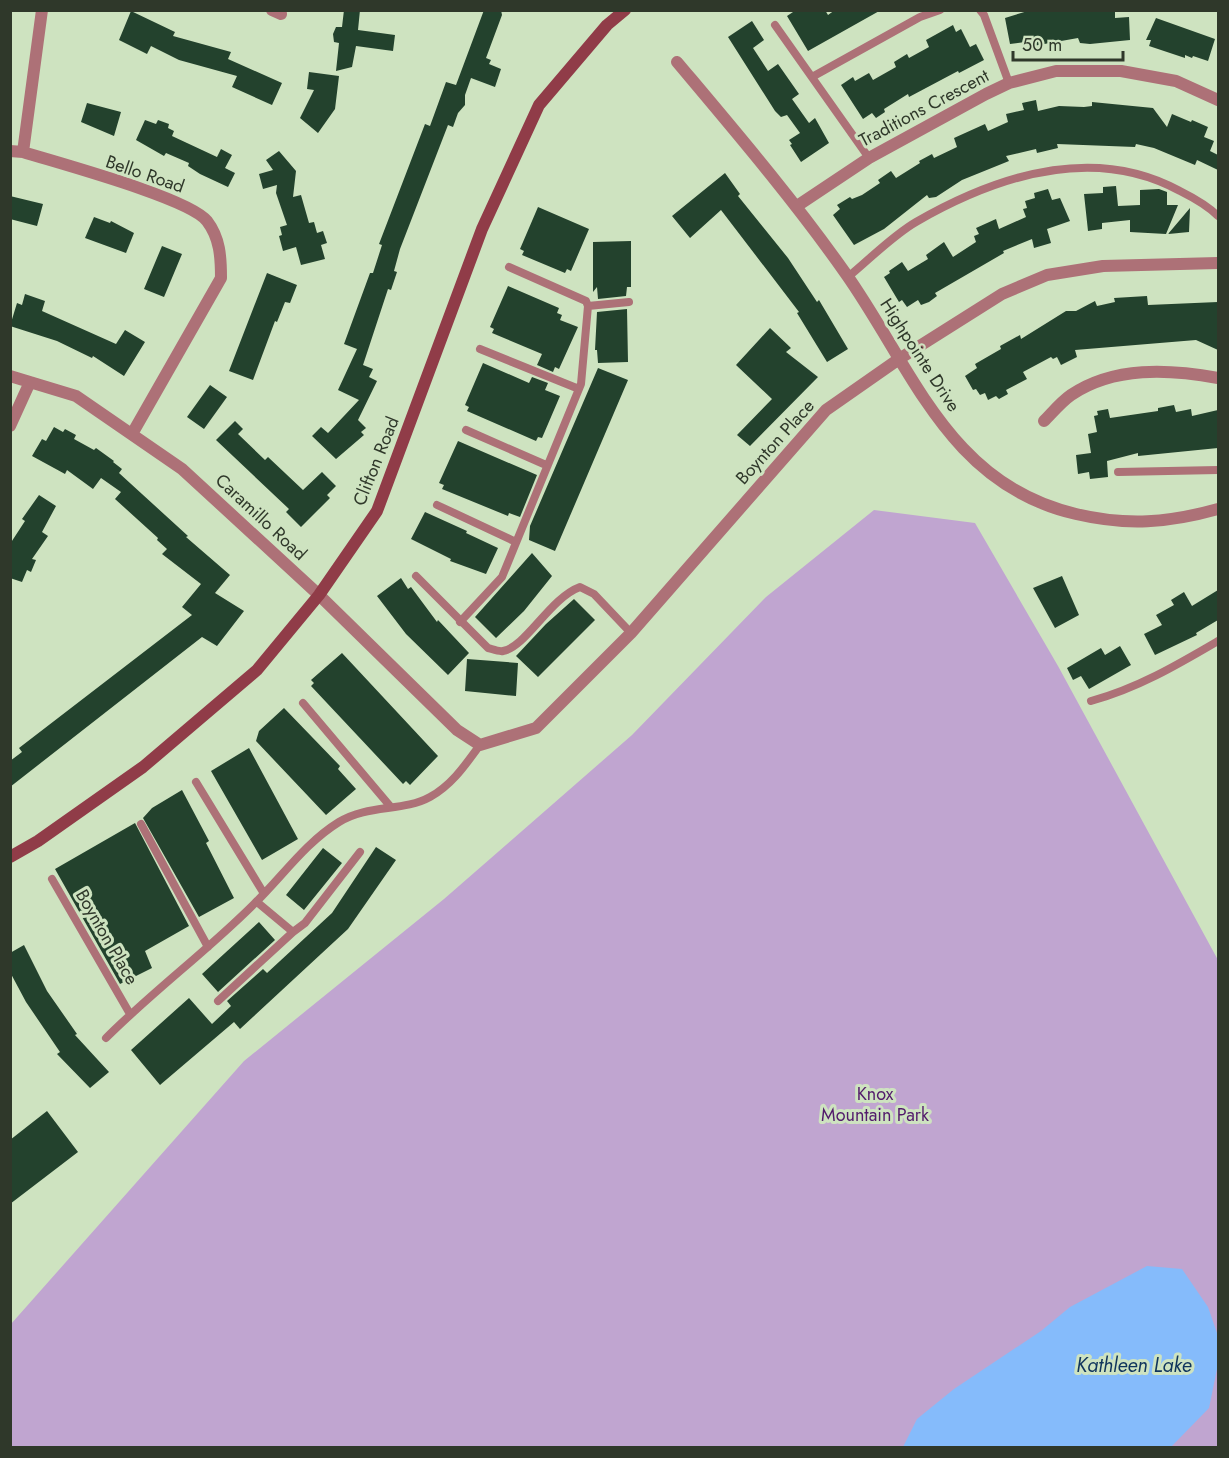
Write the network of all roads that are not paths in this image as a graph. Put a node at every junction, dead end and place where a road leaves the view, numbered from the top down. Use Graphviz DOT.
graph roads {
  1 [pos="42,10"];
  2 [pos="625,10"];
  3 [pos="940,10"];
  4 [pos="980,10"];
  5 [pos="776,25"];
  6 [pos="676,62"];
  7 [pos="812,77"];
  8 [pos="1009,83"];
  9 [pos="1218,100"];
  10 [pos="17,152"];
  11 [pos="869,158"];
  12 [pos="797,206"];
  13 [pos="1218,216"];
  14 [pos="1218,263"];
  15 [pos="509,267"];
  16 [pos="848,277"];
  17 [pos="629,302"];
  18 [pos="588,306"];
  19 [pos="480,349"];
  20 [pos="899,359"];
  21 [pos="10,376"];
  22 [pos="1218,378"];
  23 [pos="30,382"];
  24 [pos="579,389"];
  25 [pos="1044,421"];
  26 [pos="10,426"];
  27 [pos="466,430"];
  28 [pos="132,434"];
  29 [pos="546,465"];
  30 [pos="1218,470"];
  31 [pos="1118,472"];
  32 [pos="437,505"];
  33 [pos="1218,509"];
  34 [pos="516,542"];
  35 [pos="416,576"];
  36 [pos="319,595"];
  37 [pos="460,622"];
  38 [pos="631,633"];
  39 [pos="1218,641"];
  40 [pos="1091,701"];
  41 [pos="303,703"];
  42 [pos="480,745"];
  43 [pos="196,782"];
  44 [pos="390,806"];
  45 [pos="141,824"];
  46 [pos="360,852"];
  47 [pos="10,857"];
  48 [pos="52,879"];
  49 [pos="263,892"];
  50 [pos="257,902"];
  51 [pos="293,932"];
  52 [pos="208,947"];
  53 [pos="218,1001"];
  54 [pos="130,1014"];
  55 [pos="106,1038"];
  1 -- 10 [label="street"];
  2 -- 36 [label="main road, Clifton Road"];
  3 -- 7 [label="lane"];
  4 -- 8 [label="lane"];
  5 -- 7 [label="lane"];
  6 -- 12 [label="street, Highpointe Drive"];
  7 -- 11 [label="lane"];
  8 -- 9 [label="street, Traditions Crescent"];
  8 -- 11 [label="street, Traditions Crescent"];
  10 -- 28 [label="street, Bello Road"];
  11 -- 12 [label="street, Traditions Crescent"];
  12 -- 16 [label="street, Highpointe Drive"];
  13 -- 16 [label="lane"];
  14 -- 20 [label="street, Boynton Place"];
  15 -- 18 [label="lane"];
  16 -- 20 [label="street, Highpointe Drive"];
  17 -- 18 [label="lane"];
  18 -- 24 [label="lane"];
  19 -- 24 [label="lane"];
  20 -- 33 [label="street, Highpointe Drive"];
  20 -- 38 [label="street, Boynton Place"];
  21 -- 23 [label="street, Caramillo Road"];
  22 -- 25 [label="street"];
  23 -- 26 [label="street"];
  23 -- 28 [label="street, Caramillo Road"];
  24 -- 29 [label="lane"];
  27 -- 29 [label="lane"];
  28 -- 36 [label="street, Caramillo Road"];
  29 -- 34 [label="lane"];
  30 -- 31 [label="lane"];
  32 -- 34 [label="lane"];
  34 -- 37 [label="lane"];
  35 -- 37 [label="lane"];
  36 -- 42 [label="street, Caramillo Road"];
  36 -- 47 [label="main road, Clifton Road"];
  37 -- 38 [label="lane"];
  38 -- 42 [label="street, Boynton Place"];
  39 -- 40 [label="lane"];
  41 -- 44 [label="lane"];
  42 -- 44 [label="lane, Boynton Place"];
  43 -- 49 [label="lane"];
  44 -- 49 [label="lane, Boynton Place"];
  45 -- 52 [label="lane"];
  46 -- 51 [label="lane"];
  48 -- 54 [label="lane, Boynton Place"];
  49 -- 50 [label="lane, Boynton Place"];
  50 -- 51 [label="lane"];
  50 -- 52 [label="lane, Boynton Place"];
  51 -- 53 [label="lane"];
  52 -- 54 [label="lane, Boynton Place"];
  54 -- 55 [label="lane, Boynton Place"];
}
